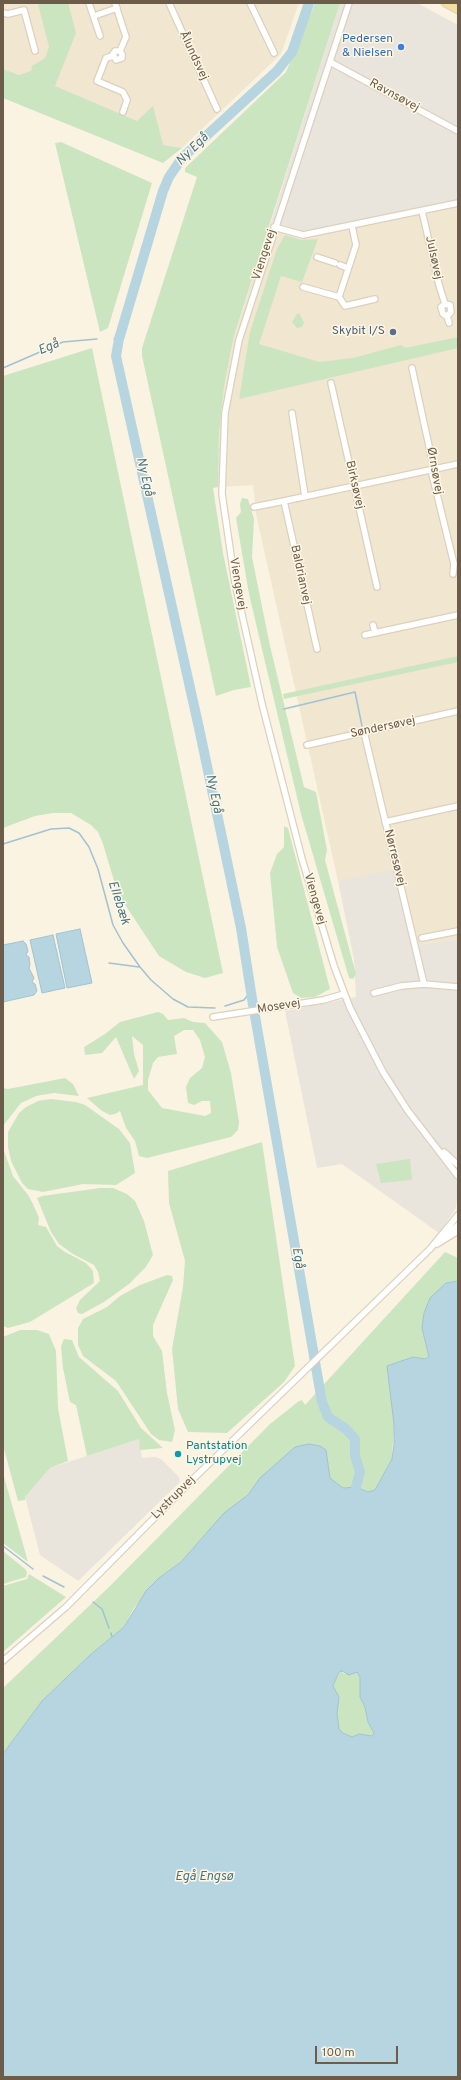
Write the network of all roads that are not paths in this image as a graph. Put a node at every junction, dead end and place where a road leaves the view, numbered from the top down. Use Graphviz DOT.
graph roads {
  1 [pos="89,3"];
  2 [pos="169,3"];
  3 [pos="250,3"];
  4 [pos="349,3"];
  5 [pos="445,3"];
  6 [pos="116,6"];
  7 [pos="458,10"];
  8 [pos="3,13"];
  9 [pos="94,16"];
  10 [pos="100,36"];
  11 [pos="36,51"];
  12 [pos="274,53"];
  13 [pos="330,62"];
  14 [pos="217,109"];
  15 [pos="122,112"];
  16 [pos="458,131"];
  17 [pos="458,203"];
  18 [pos="422,211"];
  19 [pos="274,226"];
  20 [pos="352,226"];
  21 [pos="317,258"];
  22 [pos="348,268"];
  23 [pos="303,287"];
  24 [pos="339,297"];
  25 [pos="375,299"];
  26 [pos="449,323"];
  27 [pos="412,368"];
  28 [pos="331,383"];
  29 [pos="292,413"];
  30 [pos="458,464"];
  31 [pos="434,469"];
  32 [pos="354,486"];
  33 [pos="305,496"];
  34 [pos="284,500"];
  35 [pos="254,507"];
  36 [pos="453,574"];
  37 [pos="376,588"];
  38 [pos="458,615"];
  39 [pos="373,625"];
  40 [pos="375,633"];
  41 [pos="365,635"];
  42 [pos="317,649"];
  43 [pos="458,711"];
  44 [pos="364,732"];
  45 [pos="307,745"];
  46 [pos="458,806"];
  47 [pos="385,822"];
  48 [pos="458,931"];
  49 [pos="422,938"];
  50 [pos="424,984"];
  51 [pos="458,987"];
  52 [pos="374,993"];
  53 [pos="344,994"];
  54 [pos="213,1017"];
  55 [pos="436,1146"];
  56 [pos="458,1165"];
  57 [pos="458,1176"];
  58 [pos="458,1215"];
  59 [pos="458,1225"];
  60 [pos="458,1231"];
  61 [pos="437,1244"];
  62 [pos="430,1249"];
  63 [pos="3,1661"];
  1 -- 9 [label="street"];
  2 -- 14 [label="street, Ålundsvej"];
  3 -- 12 [label="street"];
  4 -- 13 [label="street, Viengevej"];
  5 -- 7 [label="main road"];
  6 -- 9 [label="street"];
  6 -- 15 [label="street"];
  8 -- 11 [label="street"];
  9 -- 10 [label="street"];
  13 -- 16 [label="street, Ravnsøvej"];
  13 -- 19 [label="street, Viengevej"];
  17 -- 18 [label="street"];
  18 -- 20 [label="street"];
  18 -- 26 [label="street, Julsøvej"];
  19 -- 20 [label="street"];
  19 -- 53 [label="street, Viengevej"];
  20 -- 22 [label="street"];
  21 -- 22 [label="street"];
  22 -- 24 [label="street"];
  23 -- 24 [label="street"];
  24 -- 25 [label="street"];
  27 -- 31 [label="street, Ørnsøvej"];
  28 -- 32 [label="street, Birksøvej"];
  29 -- 33 [label="street"];
  30 -- 31 [label="street"];
  31 -- 32 [label="street"];
  31 -- 36 [label="street, Ørnsøvej"];
  32 -- 33 [label="street"];
  32 -- 37 [label="street, Birksøvej"];
  33 -- 34 [label="street"];
  34 -- 35 [label="street"];
  34 -- 42 [label="street, Baldrianvej"];
  38 -- 40 [label="street"];
  39 -- 40 [label="street"];
  40 -- 41 [label="street"];
  43 -- 44 [label="street, Søndersøvej"];
  44 -- 45 [label="street, Søndersøvej"];
  44 -- 47 [label="street, Nørresøvej"];
  46 -- 47 [label="street"];
  47 -- 50 [label="street, Nørresøvej"];
  48 -- 49 [label="street"];
  50 -- 51 [label="street"];
  50 -- 52 [label="street"];
  53 -- 54 [label="street, Mosevej"];
  53 -- 55 [label="street, Viengevej"];
  55 -- 56 [label="street, Viengevej"];
  55 -- 57 [label="street, Viengevej"];
  58 -- 62 [label="street, Lystrupvej"];
  59 -- 61 [label="street, Lystrupvej"];
  60 -- 61 [label="street"];
  61 -- 62 [label="street, Lystrupvej"];
  62 -- 63 [label="street, Lystrupvej"];
}
